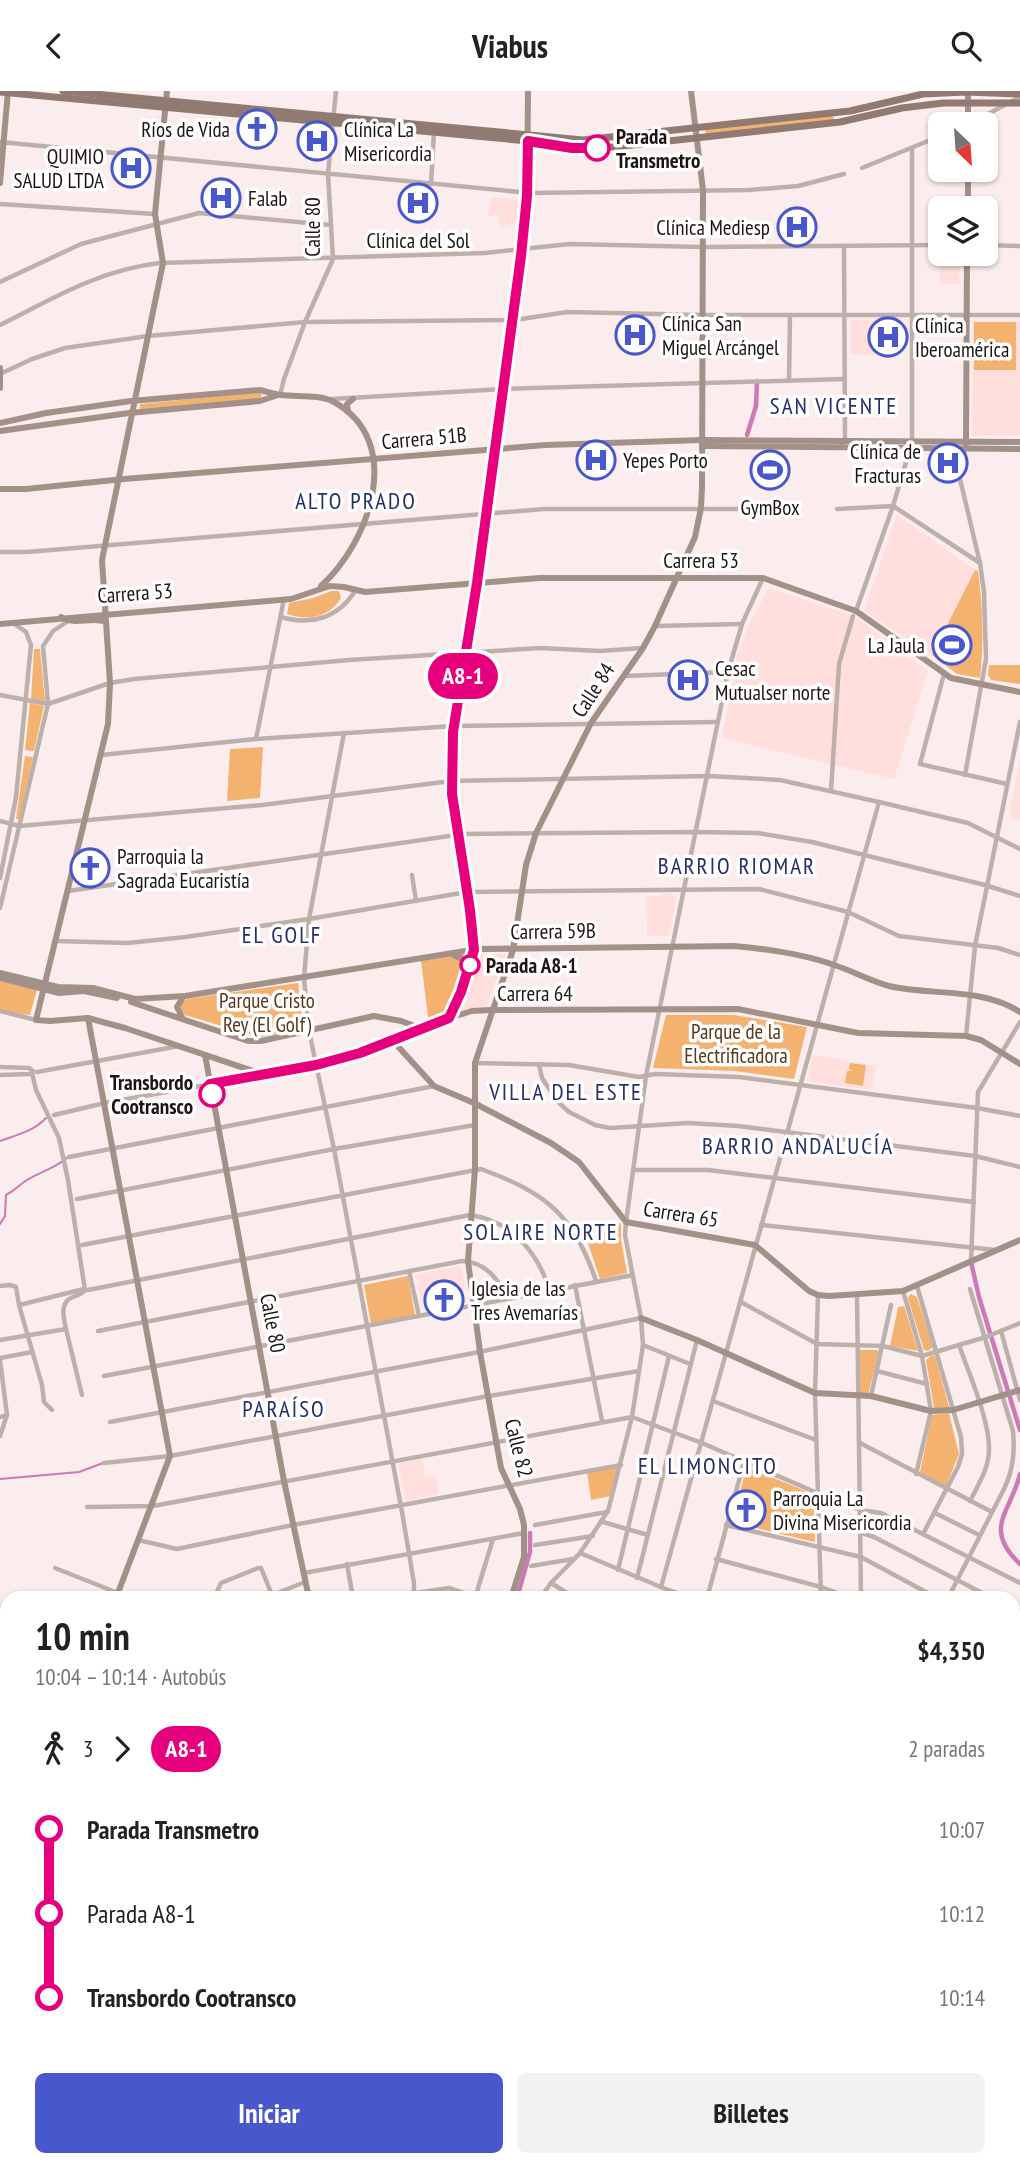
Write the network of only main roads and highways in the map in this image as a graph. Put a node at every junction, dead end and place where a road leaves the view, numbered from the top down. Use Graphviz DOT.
graph roads {
  1 [pos="63,91"];
  2 [pos="5,92"];
  3 [pos="968,92"];
  4 [pos="47,94"];
  5 [pos="1020,95"];
  6 [pos="87,97"];
  7 [pos="1020,103"];
  8 [pos="528,137"];
  9 [pos="613,137"];
  10 [pos="614,147"];
  1 -- 6 [label="main road"];
  2 -- 4 [label="main road"];
  3 -- 5 [label="main road"];
  3 -- 9 [label="main road"];
  4 -- 6 [label="main road"];
  6 -- 8 [label="main road"];
  7 -- 10 [label="main road"];
  8 -- 9 [label="main road"];
  8 -- 10 [label="main road"];
  9 -- 10 [label="main road"];
}
